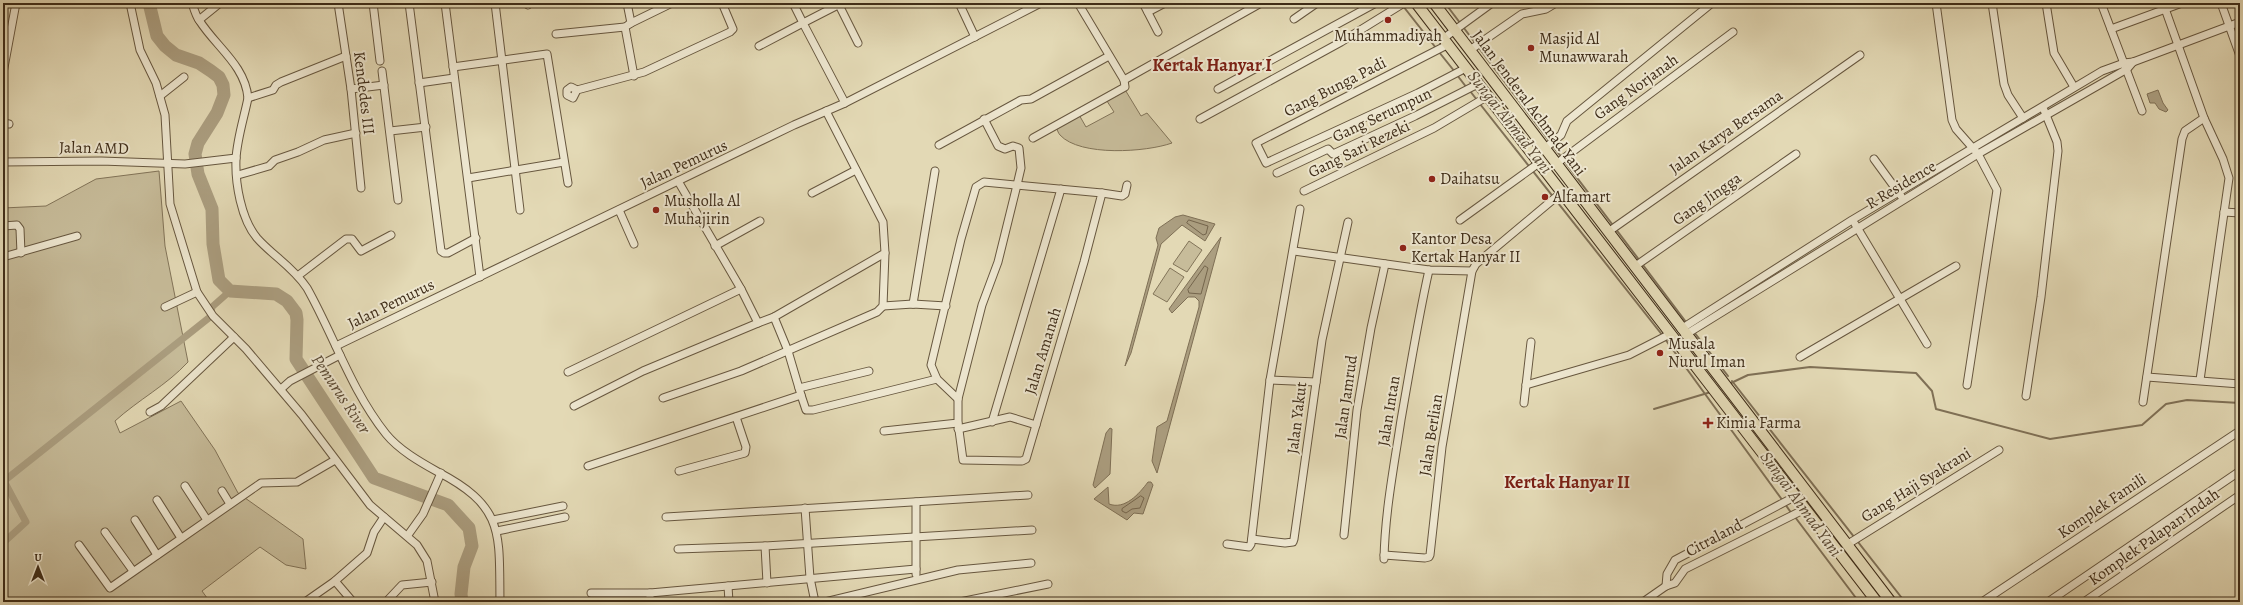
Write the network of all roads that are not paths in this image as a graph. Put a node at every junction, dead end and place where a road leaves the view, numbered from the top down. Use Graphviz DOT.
graph roads {
  1 [pos="16,3"];
  2 [pos="130,3"];
  3 [pos="192,3"];
  4 [pos="220,3"];
  5 [pos="338,3"];
  6 [pos="373,3"];
  7 [pos="409,3"];
  8 [pos="445,3"];
  9 [pos="494,3"];
  10 [pos="627,3"];
  11 [pos="672,3"];
  12 [pos="722,3"];
  13 [pos="793,3"];
  14 [pos="959,3"];
  15 [pos="1041,3"];
  16 [pos="1078,3"];
  17 [pos="1144,3"];
  18 [pos="1165,3"];
  19 [pos="1260,3"];
  20 [pos="1317,3"];
  21 [pos="1376,3"];
  22 [pos="1416,3"];
  23 [pos="1434,3"];
  24 [pos="1492,3"];
  25 [pos="1556,3"];
  26 [pos="1712,3"];
  27 [pos="1936,3"];
  28 [pos="1992,3"];
  29 [pos="2046,3"];
  30 [pos="2101,3"];
  31 [pos="2158,3"];
  32 [pos="2182,3"];
  33 [pos="2221,3"];
  34 [pos="840,4"];
  35 [pos="1402,4"];
  36 [pos="2164,9"];
  37 [pos="1148,12"];
  38 [pos="1294,19"];
  39 [pos="198,20"];
  40 [pos="2240,22"];
  41 [pos="803,23"];
  42 [pos="628,25"];
  43 [pos="2229,26"];
  44 [pos="1461,27"];
  45 [pos="2112,29"];
  46 [pos="1158,32"];
  47 [pos="1733,32"];
  48 [pos="556,34"];
  49 [pos="975,37"];
  50 [pos="858,43"];
  51 [pos="1442,45"];
  52 [pos="759,46"];
  53 [pos="2177,46"];
  54 [pos="1476,47"];
  55 [pos="1860,55"];
  56 [pos="346,56"];
  57 [pos="1109,56"];
  58 [pos="2240,56"];
  59 [pos="501,59"];
  60 [pos="380,61"];
  61 [pos="453,66"];
  62 [pos="2126,66"];
  63 [pos="382,71"];
  64 [pos="1460,72"];
  65 [pos="3,73"];
  66 [pos="634,76"];
  67 [pos="184,77"];
  68 [pos="454,78"];
  69 [pos="1124,80"];
  70 [pos="419,83"];
  71 [pos="384,85"];
  72 [pos="2074,87"];
  73 [pos="1472,88"];
  74 [pos="351,89"];
  75 [pos="1218,89"];
  76 [pos="577,90"];
  77 [pos="160,96"];
  78 [pos="248,98"];
  79 [pos="1482,100"];
  80 [pos="846,103"];
  81 [pos="2042,106"];
  82 [pos="826,111"];
  83 [pos="2142,111"];
  84 [pos="2046,114"];
  85 [pos="2023,118"];
  86 [pos="2204,118"];
  87 [pos="984,119"];
  88 [pos="1200,119"];
  89 [pos="426,128"];
  90 [pos="390,131"];
  91 [pos="356,133"];
  92 [pos="1033,138"];
  93 [pos="939,145"];
  94 [pos="1548,145"];
  95 [pos="1972,148"];
  96 [pos="1796,154"];
  97 [pos="1978,154"];
  98 [pos="236,158"];
  99 [pos="1874,160"];
  100 [pos="1561,161"];
  101 [pos="3,162"];
  102 [pos="564,162"];
  103 [pos="168,164"];
  104 [pos="1533,167"];
  105 [pos="515,170"];
  106 [pos="856,170"];
  107 [pos="935,172"];
  108 [pos="1278,173"];
  109 [pos="238,175"];
  110 [pos="468,178"];
  111 [pos="678,181"];
  112 [pos="568,183"];
  113 [pos="1018,185"];
  114 [pos="1127,185"];
  115 [pos="360,188"];
  116 [pos="1060,189"];
  117 [pos="1304,191"];
  118 [pos="1562,192"];
  119 [pos="812,193"];
  120 [pos="1102,193"];
  121 [pos="1898,193"];
  122 [pos="398,200"];
  123 [pos="1903,200"];
  124 [pos="1300,209"];
  125 [pos="520,210"];
  126 [pos="620,210"];
  127 [pos="2224,212"];
  128 [pos="2240,213"];
  129 [pos="1460,220"];
  130 [pos="1852,220"];
  131 [pos="760,221"];
  132 [pos="1348,222"];
  133 [pos="3,226"];
  134 [pos="1857,228"];
  135 [pos="1606,230"];
  136 [pos="391,234"];
  137 [pos="1594,234"];
  138 [pos="77,236"];
  139 [pos="476,238"];
  140 [pos="634,244"];
  141 [pos="716,246"];
  142 [pos="1294,250"];
  143 [pos="21,253"];
  144 [pos="885,253"];
  145 [pos="1341,256"];
  146 [pos="1795,256"];
  147 [pos="3,257"];
  148 [pos="1800,262"];
  149 [pos="1385,264"];
  150 [pos="1956,266"];
  151 [pos="1634,267"];
  152 [pos="1429,270"];
  153 [pos="1472,271"];
  154 [pos="299,275"];
  155 [pos="480,277"];
  156 [pos="741,289"];
  157 [pos="197,292"];
  158 [pos="1900,299"];
  159 [pos="913,304"];
  160 [pos="884,306"];
  161 [pos="946,306"];
  162 [pos="165,307"];
  163 [pos="1710,314"];
  164 [pos="774,317"];
  165 [pos="758,323"];
  166 [pos="1683,332"];
  167 [pos="1668,335"];
  168 [pos="234,337"];
  169 [pos="1531,342"];
  170 [pos="1927,344"];
  171 [pos="336,346"];
  172 [pos="788,351"];
  173 [pos="340,355"];
  174 [pos="1800,357"];
  175 [pos="869,371"];
  176 [pos="568,372"];
  177 [pos="2147,377"];
  178 [pos="938,379"];
  179 [pos="1270,380"];
  180 [pos="2200,380"];
  181 [pos="1316,382"];
  182 [pos="2240,384"];
  183 [pos="1526,385"];
  184 [pos="1967,385"];
  185 [pos="281,389"];
  186 [pos="800,392"];
  187 [pos="2026,396"];
  188 [pos="663,398"];
  189 [pos="958,399"];
  190 [pos="2143,402"];
  191 [pos="1524,403"];
  192 [pos="574,406"];
  193 [pos="150,412"];
  194 [pos="736,417"];
  195 [pos="1750,419"];
  196 [pos="992,422"];
  197 [pos="1036,425"];
  198 [pos="958,426"];
  199 [pos="1741,426"];
  200 [pos="884,431"];
  201 [pos="2238,432"];
  202 [pos="1762,434"];
  203 [pos="1753,441"];
  204 [pos="1999,450"];
  205 [pos="334,460"];
  206 [pos="588,466"];
  207 [pos="679,471"];
  208 [pos="2240,471"];
  209 [pos="441,473"];
  210 [pos="185,486"];
  211 [pos="222,491"];
  212 [pos="1028,495"];
  213 [pos="2240,495"];
  214 [pos="1796,496"];
  215 [pos="157,500"];
  216 [pos="916,502"];
  217 [pos="230,504"];
  218 [pos="563,506"];
  219 [pos="805,508"];
  220 [pos="1805,509"];
  221 [pos="384,517"];
  222 [pos="565,517"];
  223 [pos="666,517"];
  224 [pos="135,520"];
  225 [pos="207,520"];
  226 [pos="494,520"];
  227 [pos="1032,530"];
  228 [pos="497,531"];
  229 [pos="105,532"];
  230 [pos="408,535"];
  231 [pos="1344,535"];
  232 [pos="181,538"];
  233 [pos="917,538"];
  234 [pos="1252,539"];
  235 [pos="807,543"];
  236 [pos="1227,544"];
  237 [pos="1848,544"];
  238 [pos="79,545"];
  239 [pos="765,546"];
  240 [pos="678,549"];
  241 [pos="157,555"];
  242 [pos="1384,557"];
  243 [pos="1031,563"];
  244 [pos="916,570"];
  245 [pos="133,572"];
  246 [pos="810,578"];
  247 [pos="335,581"];
  248 [pos="916,581"];
  249 [pos="432,582"];
  250 [pos="767,583"];
  251 [pos="1048,584"];
  252 [pos="728,586"];
  253 [pos="1666,586"];
  254 [pos="591,593"];
  255 [pos="650,593"];
  256 [pos="305,602"];
  257 [pos="353,602"];
  258 [pos="386,602"];
  259 [pos="435,602"];
  260 [pos="500,602"];
  261 [pos="650,602"];
  262 [pos="729,602"];
  263 [pos="815,602"];
  264 [pos="825,602"];
  265 [pos="960,602"];
  266 [pos="1643,602"];
  267 [pos="1877,602"];
  268 [pos="1891,602"];
  269 [pos="1982,602"];
  270 [pos="2048,602"];
  271 [pos="2084,602"];
  1 -- 65 [label="street"];
  2 -- 77 [label="street"];
  3 -- 39 [label="street"];
  4 -- 39 [label="street"];
  5 -- 56 [label="street, Kendedes III"];
  6 -- 60 [label="street"];
  7 -- 70 [label="street"];
  8 -- 61 [label="street"];
  9 -- 59 [label="street"];
  10 -- 42 [label="street"];
  11 -- 42 [label="street"];
  12 -- 66 [label="street"];
  13 -- 41 [label="street"];
  14 -- 49 [label="street"];
  15 -- 49 [label="street, Jalan Pemurus"];
  16 -- 57 [label="street"];
  17 -- 37 [label="street"];
  18 -- 37 [label="street"];
  19 -- 69 [label="street"];
  20 -- 38 [label="street"];
  21 -- 75 [label="street"];
  22 -- 51 [label="highway, Jalan Jenderal Achmad Yani"];
  23 -- 44 [label="highway, Jalan Jenderal Achmad Yani"];
  24 -- 44 [label="street, Gang Bunga Padi"];
  25 -- 54 [label="street"];
  26 -- 94 [label="street"];
  27 -- 95 [label="street"];
  28 -- 85 [label="street"];
  29 -- 72 [label="street"];
  30 -- 45 [label="street"];
  31 -- 36 [label="street"];
  32 -- 36 [label="street"];
  33 -- 43 [label="street"];
  34 -- 41 [label="street"];
  34 -- 50 [label="street"];
  35 -- 88 [label="street"];
  36 -- 45 [label="street"];
  36 -- 53 [label="street"];
  37 -- 46 [label="street"];
  39 -- 78 [label="street"];
  40 -- 43 [label="street"];
  41 -- 52 [label="street"];
  41 -- 80 [label="street"];
  42 -- 48 [label="street"];
  42 -- 66 [label="street"];
  43 -- 53 [label="street"];
  43 -- 58 [label="street"];
  44 -- 51 [label="street, Gang Bunga Padi"];
  44 -- 54 [label="highway, Jalan Jenderal Achmad Yani"];
  45 -- 62 [label="street"];
  47 -- 100 [label="street, Gang Norjanah"];
  49 -- 80 [label="street, Jalan Pemurus"];
  51 -- 64 [label="highway, Jalan Jenderal Achmad Yani"];
  51 -- 64 [label="street, Gang Bunga Padi"];
  53 -- 62 [label="street"];
  53 -- 86 [label="street"];
  54 -- 94 [label="highway, Jalan Jenderal Achmad Yani"];
  55 -- 135 [label="street, Jalan Karya Bersama"];
  56 -- 74 [label="street, Kendedes III"];
  56 -- 78 [label="street"];
  57 -- 69 [label="street"];
  57 -- 87 [label="street"];
  59 -- 61 [label="street"];
  59 -- 102 [label="street"];
  59 -- 105 [label="street"];
  61 -- 68 [label="street"];
  62 -- 72 [label="street"];
  62 -- 83 [label="street"];
  62 -- 84 [label="street, R Residence"];
  63 -- 71 [label="street"];
  64 -- 73 [label="highway, Jalan Jenderal Achmad Yani"];
  66 -- 76 [label="street"];
  67 -- 77 [label="street"];
  68 -- 70 [label="street"];
  68 -- 110 [label="street"];
  69 -- 92 [label="street"];
  70 -- 89 [label="street"];
  71 -- 74 [label="street"];
  71 -- 90 [label="street"];
  72 -- 81 [label="street"];
  73 -- 79 [label="highway, Jalan Jenderal Achmad Yani"];
  73 -- 108 [label="street, Gang Serumpun"];
  74 -- 91 [label="street, Kendedes III"];
  77 -- 103 [label="street"];
  78 -- 98 [label="street"];
  79 -- 104 [label="highway, Jalan Jenderal Achmad Yani"];
  79 -- 117 [label="street, Gang Sari Rezeki"];
  80 -- 82 [label="street, Jalan Pemurus"];
  81 -- 84 [label="street"];
  81 -- 85 [label="street"];
  82 -- 106 [label="street"];
  82 -- 111 [label="street, Jalan Pemurus"];
  84 -- 97 [label="street, R Residence"];
  84 -- 187 [label="street"];
  85 -- 95 [label="street"];
  86 -- 127 [label="street"];
  86 -- 177 [label="street"];
  87 -- 93 [label="street"];
  87 -- 113 [label="street, Jalan Amanah"];
  89 -- 90 [label="street"];
  89 -- 139 [label="street"];
  90 -- 122 [label="street"];
  91 -- 109 [label="street"];
  91 -- 115 [label="street, Kendedes III"];
  94 -- 100 [label="highway, Jalan Jenderal Achmad Yani"];
  95 -- 97 [label="street"];
  95 -- 121 [label="street"];
  96 -- 151 [label="street, Gang Jingga"];
  97 -- 123 [label="street, R Residence"];
  97 -- 184 [label="street"];
  98 -- 103 [label="street, Jalan AMD"];
  98 -- 109 [label="street"];
  99 -- 121 [label="street"];
  100 -- 135 [label="highway, Jalan Jenderal Achmad Yani"];
  101 -- 103 [label="street, Jalan AMD"];
  102 -- 105 [label="street"];
  102 -- 112 [label="street"];
  103 -- 157 [label="street"];
  104 -- 118 [label="highway, Jalan Jenderal Achmad Yani"];
  104 -- 129 [label="street"];
  105 -- 110 [label="street"];
  105 -- 125 [label="street"];
  106 -- 119 [label="street"];
  106 -- 144 [label="street"];
  107 -- 159 [label="street"];
  109 -- 154 [label="street"];
  110 -- 139 [label="street"];
  111 -- 126 [label="street, Jalan Pemurus"];
  111 -- 141 [label="street"];
  113 -- 116 [label="street"];
  113 -- 161 [label="street"];
  113 -- 189 [label="street, Jalan Amanah"];
  114 -- 120 [label="street"];
  116 -- 120 [label="street"];
  116 -- 196 [label="street, Jalan Amanah"];
  118 -- 137 [label="highway, Jalan Jenderal Achmad Yani"];
  118 -- 153 [label="street"];
  120 -- 197 [label="street, Jalan Amanah"];
  121 -- 123 [label="street"];
  121 -- 130 [label="street"];
  123 -- 134 [label="street, R Residence"];
  124 -- 142 [label="street"];
  126 -- 140 [label="street"];
  126 -- 155 [label="street, Jalan Pemurus"];
  127 -- 128 [label="street"];
  127 -- 180 [label="street"];
  130 -- 134 [label="street"];
  130 -- 146 [label="street"];
  131 -- 141 [label="street"];
  132 -- 145 [label="street, Jalan Yakut"];
  133 -- 143 [label="street"];
  134 -- 148 [label="street, R Residence"];
  134 -- 158 [label="street"];
  135 -- 137 [label="highway"];
  135 -- 151 [label="highway, Jalan Jenderal Achmad Yani"];
  136 -- 154 [label="street"];
  137 -- 167 [label="highway, Jalan Jenderal Achmad Yani"];
  138 -- 143 [label="street"];
  139 -- 155 [label="street"];
  141 -- 156 [label="street"];
  142 -- 145 [label="street"];
  142 -- 179 [label="street"];
  143 -- 147 [label="street"];
  144 -- 160 [label="street"];
  144 -- 164 [label="street"];
  145 -- 149 [label="street"];
  145 -- 181 [label="street, Jalan Yakut"];
  146 -- 148 [label="street"];
  146 -- 163 [label="street"];
  148 -- 163 [label="street, R Residence"];
  149 -- 152 [label="street"];
  149 -- 231 [label="street, Jalan Jamrud"];
  150 -- 158 [label="street"];
  151 -- 166 [label="highway, Jalan Jenderal Achmad Yani"];
  152 -- 153 [label="street"];
  152 -- 242 [label="street, Jalan Intan"];
  153 -- 242 [label="street, Jalan Berlian"];
  154 -- 171 [label="street"];
  155 -- 171 [label="street, Jalan Pemurus"];
  156 -- 165 [label="street"];
  156 -- 176 [label="street"];
  157 -- 162 [label="street"];
  157 -- 168 [label="street"];
  158 -- 170 [label="street"];
  158 -- 174 [label="street"];
  159 -- 160 [label="street"];
  159 -- 161 [label="street"];
  160 -- 172 [label="street"];
  161 -- 178 [label="street"];
  163 -- 166 [label="street"];
  164 -- 165 [label="street"];
  164 -- 172 [label="street"];
  165 -- 192 [label="street"];
  166 -- 195 [label="highway, Jalan Jenderal Achmad Yani"];
  167 -- 183 [label="street"];
  167 -- 199 [label="highway, Jalan Jenderal Achmad Yani"];
  168 -- 185 [label="street"];
  168 -- 193 [label="street"];
  169 -- 183 [label="street"];
  171 -- 173 [label="street"];
  172 -- 186 [label="street"];
  172 -- 188 [label="street"];
  173 -- 185 [label="street"];
  173 -- 209 [label="street"];
  175 -- 186 [label="street"];
  177 -- 180 [label="street"];
  177 -- 190 [label="street"];
  178 -- 186 [label="street"];
  178 -- 189 [label="street"];
  179 -- 181 [label="street"];
  179 -- 234 [label="street"];
  180 -- 182 [label="street"];
  181 -- 234 [label="street, Jalan Yakut"];
  183 -- 191 [label="street"];
  185 -- 205 [label="street"];
  186 -- 194 [label="street"];
  189 -- 198 [label="street, Jalan Amanah"];
  194 -- 206 [label="street"];
  194 -- 207 [label="street"];
  195 -- 199 [label="highway"];
  195 -- 202 [label="highway, Jalan Jenderal Achmad Yani"];
  196 -- 197 [label="street"];
  196 -- 198 [label="street"];
  197 -- 198 [label="street, Jalan Amanah"];
  198 -- 200 [label="street"];
  199 -- 203 [label="highway, Jalan Jenderal Achmad Yani"];
  201 -- 269 [label="street, Komplek Famili"];
  202 -- 203 [label="highway"];
  202 -- 237 [label="highway, Jalan Jenderal Achmad Yani"];
  203 -- 214 [label="highway, Jalan Jenderal Achmad Yani"];
  204 -- 237 [label="street, Gang Haji Syakrani"];
  205 -- 217 [label="street"];
  205 -- 221 [label="street"];
  208 -- 270 [label="street"];
  209 -- 226 [label="street"];
  209 -- 230 [label="street"];
  210 -- 225 [label="street"];
  211 -- 217 [label="street"];
  212 -- 216 [label="street"];
  213 -- 271 [label="street, Komplek Palapan Indah"];
  214 -- 220 [label="highway, Jalan Jenderal Achmad Yani"];
  214 -- 253 [label="street"];
  215 -- 232 [label="street"];
  216 -- 219 [label="street"];
  216 -- 233 [label="street"];
  217 -- 225 [label="street"];
  218 -- 226 [label="street"];
  219 -- 223 [label="street"];
  219 -- 235 [label="street"];
  220 -- 253 [label="street, Citraland"];
  220 -- 267 [label="highway, Jalan Jenderal Achmad Yani"];
  221 -- 230 [label="street"];
  221 -- 247 [label="street"];
  222 -- 228 [label="street"];
  224 -- 241 [label="street"];
  225 -- 232 [label="street"];
  226 -- 228 [label="street"];
  227 -- 233 [label="street"];
  228 -- 260 [label="street"];
  229 -- 245 [label="street"];
  230 -- 249 [label="street"];
  232 -- 241 [label="street"];
  233 -- 235 [label="street"];
  233 -- 244 [label="street"];
  234 -- 236 [label="street"];
  235 -- 239 [label="street"];
  235 -- 246 [label="street"];
  237 -- 268 [label="highway, Jalan Jenderal Achmad Yani"];
  238 -- 245 [label="street"];
  239 -- 240 [label="street"];
  239 -- 250 [label="street"];
  241 -- 245 [label="street"];
  243 -- 248 [label="street"];
  244 -- 246 [label="street"];
  244 -- 248 [label="street"];
  246 -- 250 [label="street"];
  246 -- 263 [label="street"];
  247 -- 256 [label="street"];
  247 -- 257 [label="street"];
  248 -- 264 [label="street"];
  249 -- 258 [label="street"];
  249 -- 259 [label="street"];
  250 -- 252 [label="street"];
  251 -- 265 [label="street"];
  252 -- 255 [label="street"];
  252 -- 262 [label="street"];
  253 -- 266 [label="street, Citraland"];
  254 -- 255 [label="street"];
  255 -- 261 [label="street"];
}
